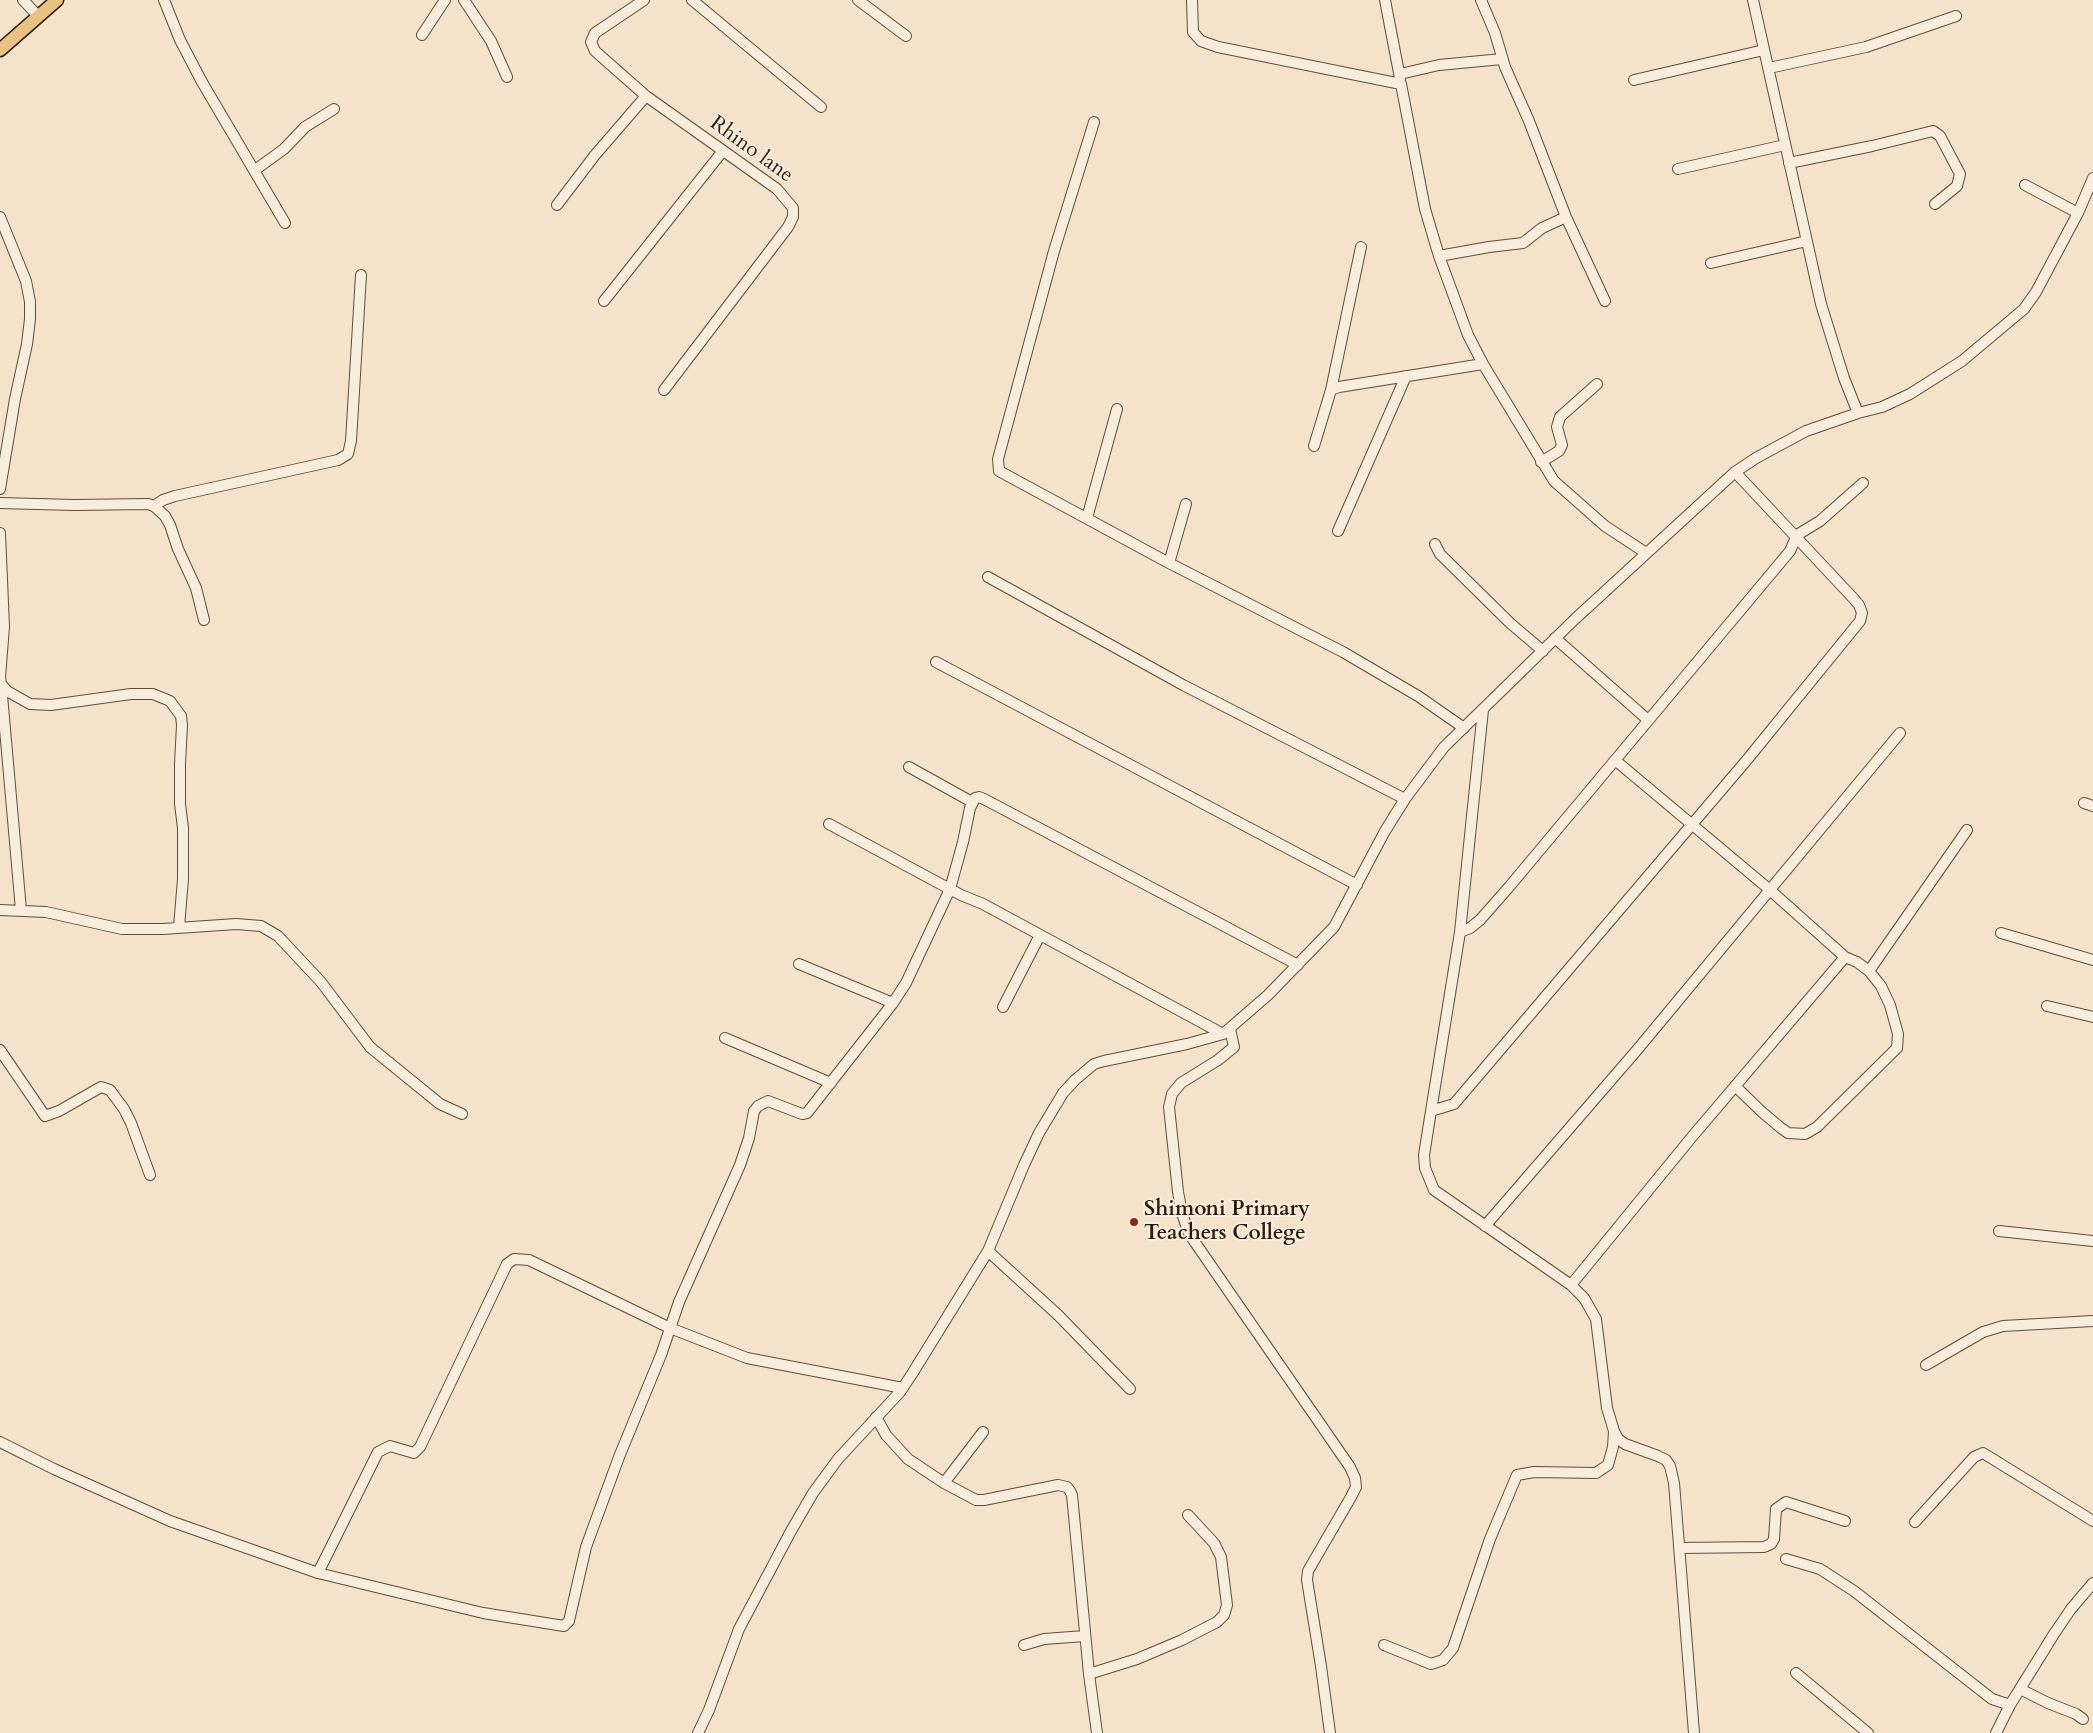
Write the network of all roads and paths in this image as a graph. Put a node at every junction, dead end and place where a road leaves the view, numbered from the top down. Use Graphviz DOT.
graph roads {
  1 [pos="23,0"];
  2 [pos="57,0"];
  3 [pos="164,0"];
  4 [pos="445,0"];
  5 [pos="464,0"];
  6 [pos="644,0"];
  7 [pos="692,0"];
  8 [pos="858,0"];
  9 [pos="1192,0"];
  10 [pos="1385,0"];
  11 [pos="1481,0"];
  12 [pos="1753,0"];
  13 [pos="38,16"];
  14 [pos="1956,16"];
  15 [pos="422,35"];
  16 [pos="906,36"];
  17 [pos="0,50"];
  18 [pos="1764,50"];
  19 [pos="1502,59"];
  20 [pos="1769,68"];
  21 [pos="507,76"];
  22 [pos="1400,79"];
  23 [pos="1634,80"];
  24 [pos="646,96"];
  25 [pos="821,107"];
  26 [pos="334,109"];
  27 [pos="1094,122"];
  28 [pos="1785,145"];
  29 [pos="722,152"];
  30 [pos="1789,163"];
  31 [pos="1678,169"];
  32 [pos="255,170"];
  33 [pos="2093,178"];
  34 [pos="2025,185"];
  35 [pos="557,204"];
  36 [pos="1935,204"];
  37 [pos="2078,213"];
  38 [pos="0,217"];
  39 [pos="1566,217"];
  40 [pos="285,223"];
  41 [pos="1807,240"];
  42 [pos="1360,247"];
  43 [pos="1438,256"];
  44 [pos="1711,263"];
  45 [pos="361,275"];
  46 [pos="604,301"];
  47 [pos="1605,301"];
  48 [pos="1483,364"];
  49 [pos="1406,376"];
  50 [pos="1597,384"];
  51 [pos="664,390"];
  52 [pos="1331,390"];
  53 [pos="1117,409"];
  54 [pos="1858,413"];
  55 [pos="1314,446"];
  56 [pos="1541,462"];
  57 [pos="1735,472"];
  58 [pos="1863,483"];
  59 [pos="0,489"];
  60 [pos="0,503"];
  61 [pos="1186,504"];
  62 [pos="154,506"];
  63 [pos="1087,518"];
  64 [pos="1338,531"];
  65 [pos="0,533"];
  66 [pos="1796,536"];
  67 [pos="1435,544"];
  68 [pos="1646,553"];
  69 [pos="1170,563"];
  70 [pos="988,577"];
  71 [pos="204,620"];
  72 [pos="2,628"];
  73 [pos="1555,638"];
  74 [pos="1543,651"];
  75 [pos="936,662"];
  76 [pos="2,684"];
  77 [pos="1483,710"];
  78 [pos="1648,720"];
  79 [pos="1464,728"];
  80 [pos="1900,733"];
  81 [pos="1615,760"];
  82 [pos="908,767"];
  83 [pos="1405,800"];
  84 [pos="972,802"];
  85 [pos="829,824"];
  86 [pos="1691,824"];
  87 [pos="1967,830"];
  88 [pos="1357,885"];
  89 [pos="950,889"];
  90 [pos="1770,890"];
  91 [pos="0,910"];
  92 [pos="21,910"];
  93 [pos="179,927"];
  94 [pos="1460,932"];
  95 [pos="2001,934"];
  96 [pos="1040,935"];
  97 [pos="1845,957"];
  98 [pos="2093,960"];
  99 [pos="799,964"];
  100 [pos="1298,965"];
  101 [pos="1869,971"];
  102 [pos="893,1003"];
  103 [pos="2047,1006"];
  104 [pos="1002,1007"];
  105 [pos="2093,1017"];
  106 [pos="1226,1031"];
  107 [pos="725,1038"];
  108 [pos="0,1050"];
  109 [pos="831,1083"];
  110 [pos="1735,1086"];
  111 [pos="1431,1111"];
  112 [pos="462,1114"];
  113 [pos="150,1175"];
  114 [pos="1485,1226"];
  115 [pos="1999,1231"];
  116 [pos="2093,1240"];
  117 [pos="988,1251"];
  118 [pos="1571,1284"];
  119 [pos="2093,1321"];
  120 [pos="670,1328"];
  121 [pos="1926,1364"];
  122 [pos="903,1388"];
  123 [pos="1130,1389"];
  124 [pos="876,1417"];
  125 [pos="1614,1431"];
  126 [pos="983,1432"];
  127 [pos="0,1442"];
  128 [pos="944,1483"];
  129 [pos="1188,1515"];
  130 [pos="2093,1520"];
  131 [pos="1845,1521"];
  132 [pos="1915,1522"];
  133 [pos="1680,1548"];
  134 [pos="1786,1559"];
  135 [pos="318,1573"];
  136 [pos="2093,1583"];
  137 [pos="1086,1636"];
  138 [pos="1024,1645"];
  139 [pos="1384,1645"];
  140 [pos="1796,1673"];
  141 [pos="1089,1674"];
  142 [pos="2020,1689"];
  143 [pos="2010,1705"];
  144 [pos="2083,1719"];
  145 [pos="698,1733"];
  146 [pos="1097,1733"];
  147 [pos="1330,1733"];
  148 [pos="1694,1733"];
  149 [pos="1868,1733"];
  150 [pos="1996,1733"];
  1 -- 13 [label="street"];
  2 -- 13 [label="main road"];
  3 -- 32 [label="street"];
  4 -- 15 [label="street"];
  5 -- 21 [label="street"];
  6 -- 24 [label="street, Rhino lane"];
  7 -- 25 [label="street"];
  8 -- 16 [label="street"];
  9 -- 22 [label="street"];
  10 -- 22 [label="street"];
  11 -- 19 [label="street"];
  12 -- 18 [label="street"];
  13 -- 17 [label="main road"];
  14 -- 20 [label="street"];
  18 -- 20 [label="street"];
  18 -- 23 [label="street"];
  19 -- 22 [label="street"];
  19 -- 39 [label="street"];
  20 -- 28 [label="street"];
  22 -- 43 [label="street"];
  24 -- 29 [label="street, Rhino lane"];
  24 -- 35 [label="street"];
  26 -- 32 [label="street"];
  27 -- 63 [label="street"];
  28 -- 30 [label="street"];
  28 -- 31 [label="street"];
  29 -- 46 [label="street"];
  29 -- 51 [label="street, Rhino lane"];
  30 -- 36 [label="street"];
  30 -- 41 [label="street"];
  32 -- 40 [label="street"];
  33 -- 37 [label="street"];
  34 -- 37 [label="street"];
  37 -- 54 [label="street"];
  38 -- 59 [label="street"];
  39 -- 43 [label="street"];
  39 -- 47 [label="street"];
  41 -- 44 [label="street"];
  41 -- 54 [label="street"];
  42 -- 52 [label="street"];
  43 -- 48 [label="street"];
  45 -- 62 [label="street"];
  48 -- 49 [label="street"];
  48 -- 56 [label="street"];
  49 -- 52 [label="street"];
  49 -- 64 [label="street"];
  50 -- 56 [label="street"];
  52 -- 55 [label="street"];
  53 -- 63 [label="street"];
  54 -- 57 [label="street"];
  56 -- 68 [label="street"];
  57 -- 66 [label="street"];
  57 -- 68 [label="street"];
  58 -- 66 [label="street"];
  60 -- 62 [label="street"];
  61 -- 69 [label="street"];
  62 -- 71 [label="street"];
  63 -- 69 [label="street"];
  65 -- 72 [label="street"];
  66 -- 78 [label="street"];
  66 -- 86 [label="street"];
  67 -- 74 [label="street"];
  68 -- 73 [label="street"];
  69 -- 79 [label="street"];
  70 -- 83 [label="street"];
  72 -- 76 [label="street"];
  73 -- 74 [label="street"];
  73 -- 78 [label="street"];
  74 -- 77 [label="street"];
  75 -- 88 [label="street"];
  76 -- 92 [label="street"];
  76 -- 93 [label="street"];
  77 -- 79 [label="street"];
  77 -- 94 [label="street"];
  78 -- 81 [label="street"];
  79 -- 83 [label="street"];
  80 -- 90 [label="street"];
  81 -- 86 [label="street"];
  81 -- 94 [label="street"];
  82 -- 84 [label="street"];
  83 -- 88 [label="street"];
  84 -- 89 [label="street"];
  84 -- 100 [label="street"];
  85 -- 89 [label="street"];
  86 -- 90 [label="street"];
  86 -- 111 [label="street"];
  87 -- 101 [label="street"];
  88 -- 100 [label="street"];
  89 -- 96 [label="street"];
  89 -- 102 [label="street"];
  90 -- 97 [label="street"];
  90 -- 114 [label="street"];
  91 -- 92 [label="street"];
  92 -- 93 [label="street"];
  93 -- 112 [label="street"];
  94 -- 111 [label="street"];
  95 -- 98 [label="street"];
  96 -- 104 [label="street"];
  96 -- 106 [label="street"];
  97 -- 101 [label="street"];
  97 -- 110 [label="street"];
  99 -- 102 [label="street"];
  100 -- 106 [label="street"];
  101 -- 110 [label="street"];
  102 -- 109 [label="street"];
  103 -- 105 [label="street"];
  106 -- 117 [label="street"];
  106 -- 147 [label="street"];
  107 -- 109 [label="street"];
  108 -- 113 [label="street"];
  109 -- 120 [label="street"];
  110 -- 118 [label="street"];
  111 -- 114 [label="street"];
  114 -- 118 [label="street"];
  115 -- 116 [label="street"];
  117 -- 122 [label="street"];
  117 -- 123 [label="street"];
  118 -- 125 [label="street"];
  119 -- 121 [label="street"];
  120 -- 122 [label="street"];
  120 -- 135 [label="street"];
  120 -- 135 [label="street"];
  122 -- 124 [label="street"];
  124 -- 128 [label="street"];
  124 -- 145 [label="street"];
  125 -- 133 [label="street"];
  125 -- 139 [label="street"];
  126 -- 128 [label="street"];
  127 -- 135 [label="street"];
  128 -- 137 [label="street"];
  129 -- 141 [label="street"];
  130 -- 132 [label="street"];
  131 -- 133 [label="street"];
  133 -- 148 [label="street"];
  134 -- 143 [label="street"];
  136 -- 142 [label="street"];
  137 -- 138 [label="street"];
  137 -- 141 [label="street"];
  140 -- 149 [label="street"];
  141 -- 146 [label="street"];
  142 -- 143 [label="street"];
  142 -- 144 [label="street"];
  143 -- 150 [label="street"];
}
